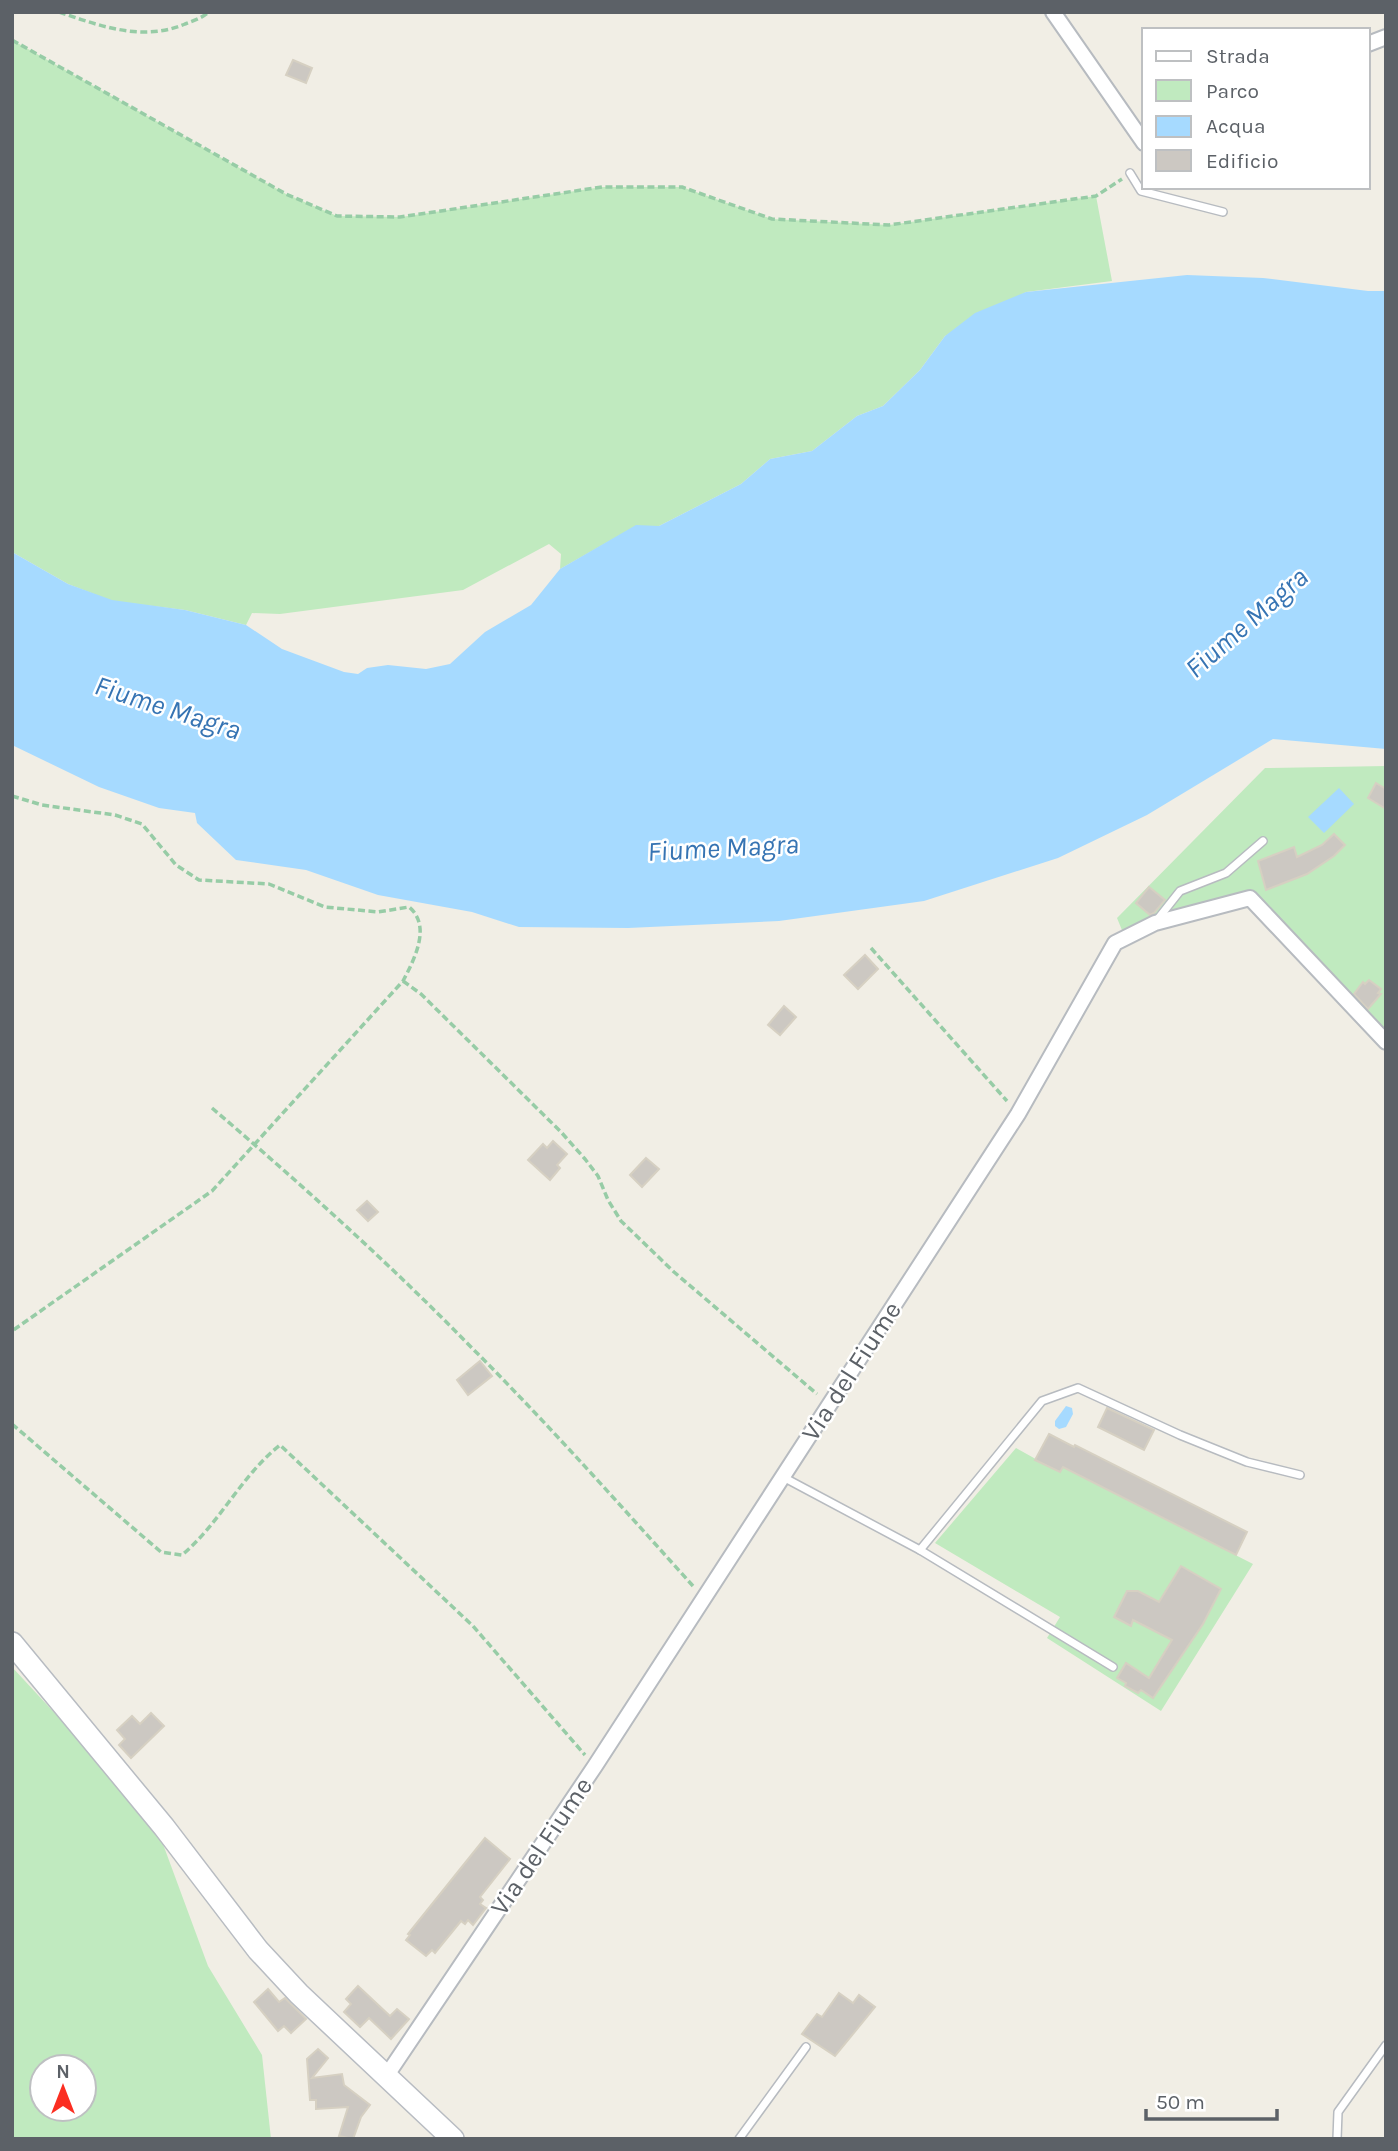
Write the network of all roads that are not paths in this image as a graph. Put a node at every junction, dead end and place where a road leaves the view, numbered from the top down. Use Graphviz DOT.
graph roads {
  1 [pos="1053,12"];
  2 [pos="1142,140"];
  3 [pos="1130,173"];
  4 [pos="1223,212"];
  5 [pos="1263,841"];
  6 [pos="1154,923"];
  7 [pos="1386,1042"];
  8 [pos="1300,1475"];
  9 [pos="783,1477"];
  10 [pos="919,1550"];
  11 [pos="12,1643"];
  12 [pos="1113,1667"];
  13 [pos="1386,2045"];
  14 [pos="806,2047"];
  15 [pos="387,2075"];
  16 [pos="453,2139"];
  17 [pos="738,2139"];
  18 [pos="1337,2139"];
  1 -- 2 [label="street"];
  3 -- 4 [label="lane"];
  5 -- 6 [label="lane"];
  6 -- 7 [label="street, Via del Fiume"];
  6 -- 9 [label="street, Via del Fiume"];
  8 -- 10 [label="lane"];
  9 -- 10 [label="lane"];
  9 -- 15 [label="street, Via del Fiume"];
  10 -- 12 [label="lane"];
  11 -- 15 [label="main road"];
  13 -- 18 [label="lane"];
  14 -- 17 [label="lane"];
  15 -- 16 [label="main road"];
}
